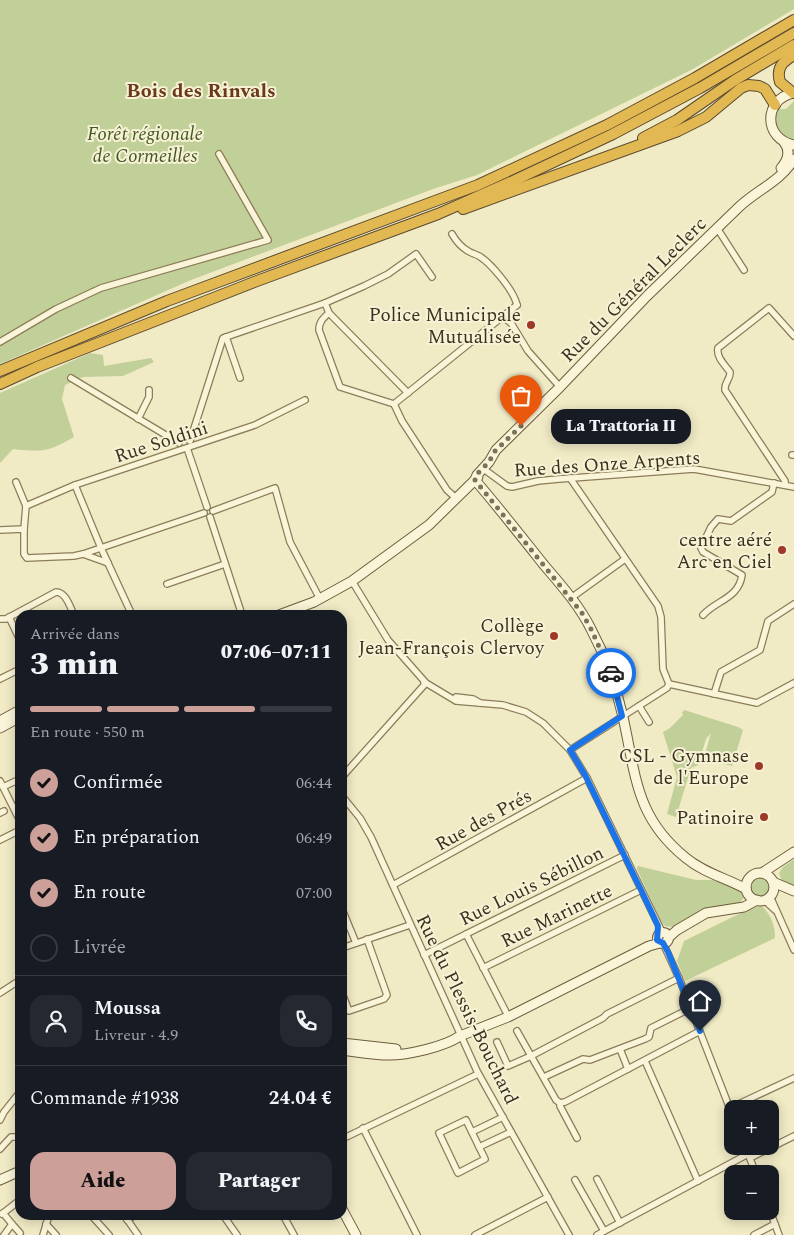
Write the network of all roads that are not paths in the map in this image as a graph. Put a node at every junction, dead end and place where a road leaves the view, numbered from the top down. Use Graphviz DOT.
graph roads {
  1 [pos="794,20"];
  2 [pos="794,33"];
  3 [pos="794,46"];
  4 [pos="794,55"];
  5 [pos="794,93"];
  6 [pos="775,105"];
  7 [pos="784,142"];
  8 [pos="794,145"];
  9 [pos="219,154"];
  10 [pos="794,159"];
  11 [pos="569,170"];
  12 [pos="765,187"];
  13 [pos="438,214"];
  14 [pos="719,230"];
  15 [pos="452,234"];
  16 [pos="744,270"];
  17 [pos="432,277"];
  18 [pos="325,303"];
  19 [pos="517,305"];
  20 [pos="329,313"];
  21 [pos="503,316"];
  22 [pos="511,323"];
  23 [pos="794,336"];
  24 [pos="226,337"];
  25 [pos="0,342"];
  26 [pos="0,371"];
  27 [pos="71,378"];
  28 [pos="240,378"];
  29 [pos="0,384"];
  30 [pos="560,386"];
  31 [pos="149,390"];
  32 [pos="408,393"];
  33 [pos="305,400"];
  34 [pos="394,404"];
  35 [pos="138,418"];
  36 [pos="508,440"];
  37 [pos="179,444"];
  38 [pos="190,445"];
  39 [pos="179,451"];
  40 [pos="490,457"];
  41 [pos="484,469"];
  42 [pos="570,478"];
  43 [pos="471,480"];
  44 [pos="16,482"];
  45 [pos="774,483"];
  46 [pos="75,485"];
  47 [pos="784,485"];
  48 [pos="794,487"];
  49 [pos="455,497"];
  50 [pos="26,506"];
  51 [pos="205,510"];
  52 [pos="213,510"];
  53 [pos="210,517"];
  54 [pos="24,529"];
  55 [pos="0,530"];
  56 [pos="101,548"];
  57 [pos="82,554"];
  58 [pos="625,559"];
  59 [pos="108,563"];
  60 [pos="226,564"];
  61 [pos="352,581"];
  62 [pos="167,584"];
  63 [pos="571,598"];
  64 [pos="320,599"];
  65 [pos="794,604"];
  66 [pos="22,610"];
  67 [pos="71,610"];
  68 [pos="127,610"];
  69 [pos="240,610"];
  70 [pos="292,610"];
  71 [pos="15,614"];
  72 [pos="703,615"];
  73 [pos="9,617"];
  74 [pos="0,619"];
  75 [pos="15,630"];
  76 [pos="15,672"];
  77 [pos="0,679"];
  78 [pos="426,683"];
  79 [pos="669,684"];
  80 [pos="794,684"];
  81 [pos="714,694"];
  82 [pos="639,706"];
  83 [pos="15,713"];
  84 [pos="622,716"];
  85 [pos="15,720"];
  86 [pos="0,721"];
  87 [pos="649,722"];
  88 [pos="0,728"];
  89 [pos="570,750"];
  90 [pos="347,771"];
  91 [pos="587,778"];
  92 [pos="15,780"];
  93 [pos="2,784"];
  94 [pos="347,802"];
  95 [pos="15,811"];
  96 [pos="15,832"];
  97 [pos="0,840"];
  98 [pos="794,852"];
  99 [pos="625,855"];
  100 [pos="776,865"];
  101 [pos="762,873"];
  102 [pos="748,879"];
  103 [pos="772,880"];
  104 [pos="731,882"];
  105 [pos="393,885"];
  106 [pos="641,890"];
  107 [pos="747,891"];
  108 [pos="794,891"];
  109 [pos="766,897"];
  110 [pos="741,906"];
  111 [pos="347,921"];
  112 [pos="410,925"];
  113 [pos="466,934"];
  114 [pos="662,937"];
  115 [pos="367,939"];
  116 [pos="356,943"];
  117 [pos="347,946"];
  118 [pos="794,950"];
  119 [pos="424,955"];
  120 [pos="483,968"];
  121 [pos="679,978"];
  122 [pos="15,983"];
  123 [pos="0,993"];
  124 [pos="347,1006"];
  125 [pos="691,1008"];
  126 [pos="506,1012"];
  127 [pos="518,1031"];
  128 [pos="700,1031"];
  129 [pos="460,1036"];
  130 [pos="497,1042"];
  131 [pos="347,1045"];
  132 [pos="620,1049"];
  133 [pos="347,1051"];
  134 [pos="531,1056"];
  135 [pos="645,1061"];
  136 [pos="628,1069"];
  137 [pos="478,1074"];
  138 [pos="544,1077"];
  139 [pos="794,1078"];
  140 [pos="15,1098"];
  141 [pos="727,1100"];
  142 [pos="752,1100"];
  143 [pos="560,1103"];
  144 [pos="503,1117"];
  145 [pos="0,1120"];
  146 [pos="363,1128"];
  147 [pos="472,1132"];
  148 [pos="511,1132"];
  149 [pos="347,1136"];
  150 [pos="794,1136"];
  151 [pos="15,1137"];
  152 [pos="577,1138"];
  153 [pos="479,1147"];
  154 [pos="0,1149"];
  155 [pos="749,1156"];
  156 [pos="752,1165"];
  157 [pos="15,1172"];
  158 [pos="597,1179"];
  159 [pos="0,1180"];
  160 [pos="575,1180"];
  161 [pos="698,1181"];
  162 [pos="548,1197"];
  163 [pos="15,1204"];
  164 [pos="1,1214"];
  165 [pos="347,1218"];
  166 [pos="47,1220"];
  167 [pos="96,1220"];
  168 [pos="127,1220"];
  169 [pos="226,1220"];
  170 [pos="286,1220"];
  171 [pos="773,1220"];
  172 [pos="620,1223"];
  173 [pos="12,1224"];
  174 [pos="46,1224"];
  175 [pos="775,1224"];
  176 [pos="604,1231"];
  177 [pos="20,1233"];
  178 [pos="4,1235"];
  179 [pos="43,1235"];
  180 [pos="56,1235"];
  181 [pos="109,1235"];
  182 [pos="138,1235"];
  183 [pos="237,1235"];
  184 [pos="294,1235"];
  185 [pos="356,1235"];
  186 [pos="417,1235"];
  187 [pos="474,1235"];
  188 [pos="569,1235"];
  189 [pos="597,1235"];
  190 [pos="754,1235"];
  191 [pos="779,1235"];
  1 -- 26 [label="highway"];
  2 -- 13 [label="highway"];
  3 -- 11 [label="highway"];
  4 -- 5 [label="highway"];
  5 -- 6 [label="main road"];
  6 -- 7 [label="main road"];
  6 -- 11 [label="highway"];
  7 -- 8 [label="main road"];
  7 -- 12 [label="main road, Rue du Général Leclerc"];
  9 -- 25 [label="street"];
  10 -- 12 [label="main road, Rue du Général Leclerc"];
  11 -- 13 [label="highway"];
  12 -- 14 [label="main road, Rue du Général Leclerc"];
  13 -- 29 [label="highway"];
  14 -- 16 [label="street"];
  14 -- 30 [label="main road, Rue du Général Leclerc"];
  15 -- 19 [label="street"];
  17 -- 18 [label="street"];
  18 -- 20 [label="street"];
  18 -- 24 [label="street"];
  19 -- 21 [label="street"];
  19 -- 22 [label="street"];
  20 -- 32 [label="street"];
  20 -- 34 [label="street"];
  21 -- 22 [label="street"];
  21 -- 32 [label="street"];
  22 -- 30 [label="street"];
  23 -- 47 [label="street"];
  24 -- 28 [label="street"];
  24 -- 38 [label="street"];
  27 -- 35 [label="street"];
  30 -- 36 [label="main road, Rue du Général Leclerc"];
  31 -- 35 [label="street"];
  32 -- 34 [label="street"];
  33 -- 38 [label="street, Rue Soldini"];
  34 -- 49 [label="street"];
  35 -- 37 [label="street"];
  36 -- 40 [label="main road, Rue du Général Leclerc"];
  36 -- 41 [label="main road, Rue du Général Leclerc"];
  37 -- 38 [label="street"];
  37 -- 39 [label="street"];
  38 -- 39 [label="street, Rue Soldini"];
  38 -- 51 [label="street"];
  39 -- 46 [label="street, Rue Soldini"];
  40 -- 41 [label="main road, Rue du Général Leclerc"];
  40 -- 43 [label="main road, Rue du Général Leclerc"];
  41 -- 42 [label="street, Rue des Onze Arpents"];
  41 -- 43 [label="main road, Rue du Général Leclerc"];
  42 -- 45 [label="street, Rue des Onze Arpents"];
  42 -- 58 [label="street"];
  43 -- 49 [label="main road, Rue du Général Leclerc"];
  43 -- 63 [label="main road"];
  44 -- 50 [label="street"];
  45 -- 47 [label="street, Rue des Onze Arpents"];
  45 -- 72 [label="street"];
  46 -- 50 [label="street, Rue Soldini"];
  46 -- 56 [label="street"];
  47 -- 48 [label="street, Rue des Onze Arpents"];
  49 -- 61 [label="main road, Rue du Général Leclerc"];
  50 -- 54 [label="street"];
  51 -- 52 [label="street"];
  51 -- 53 [label="street"];
  51 -- 56 [label="street"];
  52 -- 53 [label="street"];
  52 -- 64 [label="street"];
  53 -- 60 [label="street"];
  54 -- 55 [label="street"];
  54 -- 57 [label="street"];
  56 -- 57 [label="street"];
  56 -- 59 [label="street"];
  57 -- 59 [label="street"];
  58 -- 63 [label="street"];
  58 -- 79 [label="street"];
  59 -- 68 [label="street"];
  60 -- 62 [label="street"];
  60 -- 69 [label="street"];
  61 -- 64 [label="main road, Rue du Général Leclerc"];
  61 -- 78 [label="street"];
  63 -- 84 [label="main road"];
  64 -- 70 [label="main road, Rue du Général Leclerc"];
  65 -- 81 [label="street"];
  66 -- 67 [label="street"];
  71 -- 73 [label="street"];
  73 -- 74 [label="street"];
  73 -- 75 [label="street"];
  76 -- 77 [label="street"];
  78 -- 89 [label="street"];
  78 -- 90 [label="street"];
  79 -- 81 [label="street"];
  79 -- 82 [label="street"];
  80 -- 81 [label="street"];
  82 -- 84 [label="street"];
  82 -- 87 [label="street"];
  83 -- 86 [label="main road"];
  84 -- 89 [label="street"];
  84 -- 104 [label="main road"];
  85 -- 88 [label="main road"];
  89 -- 91 [label="street"];
  91 -- 99 [label="street"];
  91 -- 105 [label="street, Rue des Prés"];
  92 -- 93 [label="street"];
  93 -- 95 [label="street"];
  94 -- 105 [label="street, Rue du Plessis-Bouchard"];
  96 -- 97 [label="street"];
  98 -- 100 [label="main road"];
  99 -- 106 [label="street"];
  99 -- 113 [label="street, Rue Louis Sébillon"];
  100 -- 101 [label="main road"];
  100 -- 103 [label="main road"];
  101 -- 102 [label="main road"];
  101 -- 103 [label="main road"];
  102 -- 104 [label="main road"];
  102 -- 107 [label="main road"];
  103 -- 108 [label="main road"];
  103 -- 109 [label="main road"];
  104 -- 107 [label="main road"];
  105 -- 112 [label="street, Rue du Plessis-Bouchard"];
  106 -- 114 [label="street"];
  106 -- 120 [label="street, Rue Marinette"];
  107 -- 109 [label="main road"];
  107 -- 110 [label="main road"];
  108 -- 109 [label="main road"];
  109 -- 110 [label="main road"];
  109 -- 118 [label="street"];
  110 -- 114 [label="main road"];
  111 -- 116 [label="street"];
  112 -- 115 [label="street"];
  112 -- 119 [label="street, Rue du Plessis-Bouchard"];
  113 -- 119 [label="street, Rue Louis Sébillon"];
  113 -- 120 [label="street"];
  114 -- 121 [label="street"];
  114 -- 129 [label="main road"];
  115 -- 116 [label="street"];
  115 -- 124 [label="street"];
  116 -- 117 [label="street"];
  119 -- 129 [label="street, Rue du Plessis-Bouchard"];
  120 -- 126 [label="street"];
  121 -- 125 [label="street"];
  121 -- 134 [label="street"];
  122 -- 123 [label="street"];
  125 -- 128 [label="street"];
  125 -- 132 [label="street"];
  127 -- 134 [label="street"];
  128 -- 135 [label="street"];
  128 -- 141 [label="street"];
  129 -- 131 [label="main road"];
  129 -- 133 [label="main road"];
  129 -- 137 [label="street, Rue du Plessis-Bouchard"];
  130 -- 134 [label="street"];
  132 -- 136 [label="street"];
  132 -- 138 [label="street"];
  134 -- 138 [label="street"];
  135 -- 136 [label="street"];
  135 -- 161 [label="street"];
  136 -- 143 [label="street"];
  137 -- 144 [label="street, Rue du Plessis-Bouchard"];
  137 -- 146 [label="street"];
  138 -- 143 [label="street"];
  139 -- 142 [label="street"];
  140 -- 145 [label="street"];
  143 -- 152 [label="street"];
  144 -- 147 [label="street"];
  144 -- 148 [label="street, Rue du Plessis-Bouchard"];
  146 -- 149 [label="street"];
  146 -- 186 [label="street"];
  147 -- 153 [label="street"];
  147 -- 153 [label="street"];
  148 -- 153 [label="street"];
  148 -- 162 [label="street, Rue du Plessis-Bouchard"];
  150 -- 155 [label="street"];
  151 -- 154 [label="street"];
  155 -- 156 [label="street"];
  155 -- 161 [label="street"];
  157 -- 159 [label="main road"];
  158 -- 172 [label="street"];
  160 -- 176 [label="street"];
  161 -- 172 [label="street"];
  162 -- 187 [label="street"];
  162 -- 188 [label="street, Rue du Plessis-Bouchard"];
  163 -- 164 [label="street"];
  164 -- 173 [label="street"];
  165 -- 185 [label="main road"];
  166 -- 174 [label="street"];
  167 -- 181 [label="street"];
  168 -- 182 [label="street"];
  169 -- 183 [label="street"];
  170 -- 184 [label="street"];
  171 -- 175 [label="street"];
  172 -- 176 [label="street"];
  173 -- 177 [label="street"];
  173 -- 178 [label="street"];
  174 -- 179 [label="street"];
  174 -- 180 [label="street"];
  175 -- 190 [label="street"];
  175 -- 191 [label="street"];
  176 -- 189 [label="street"];
}
